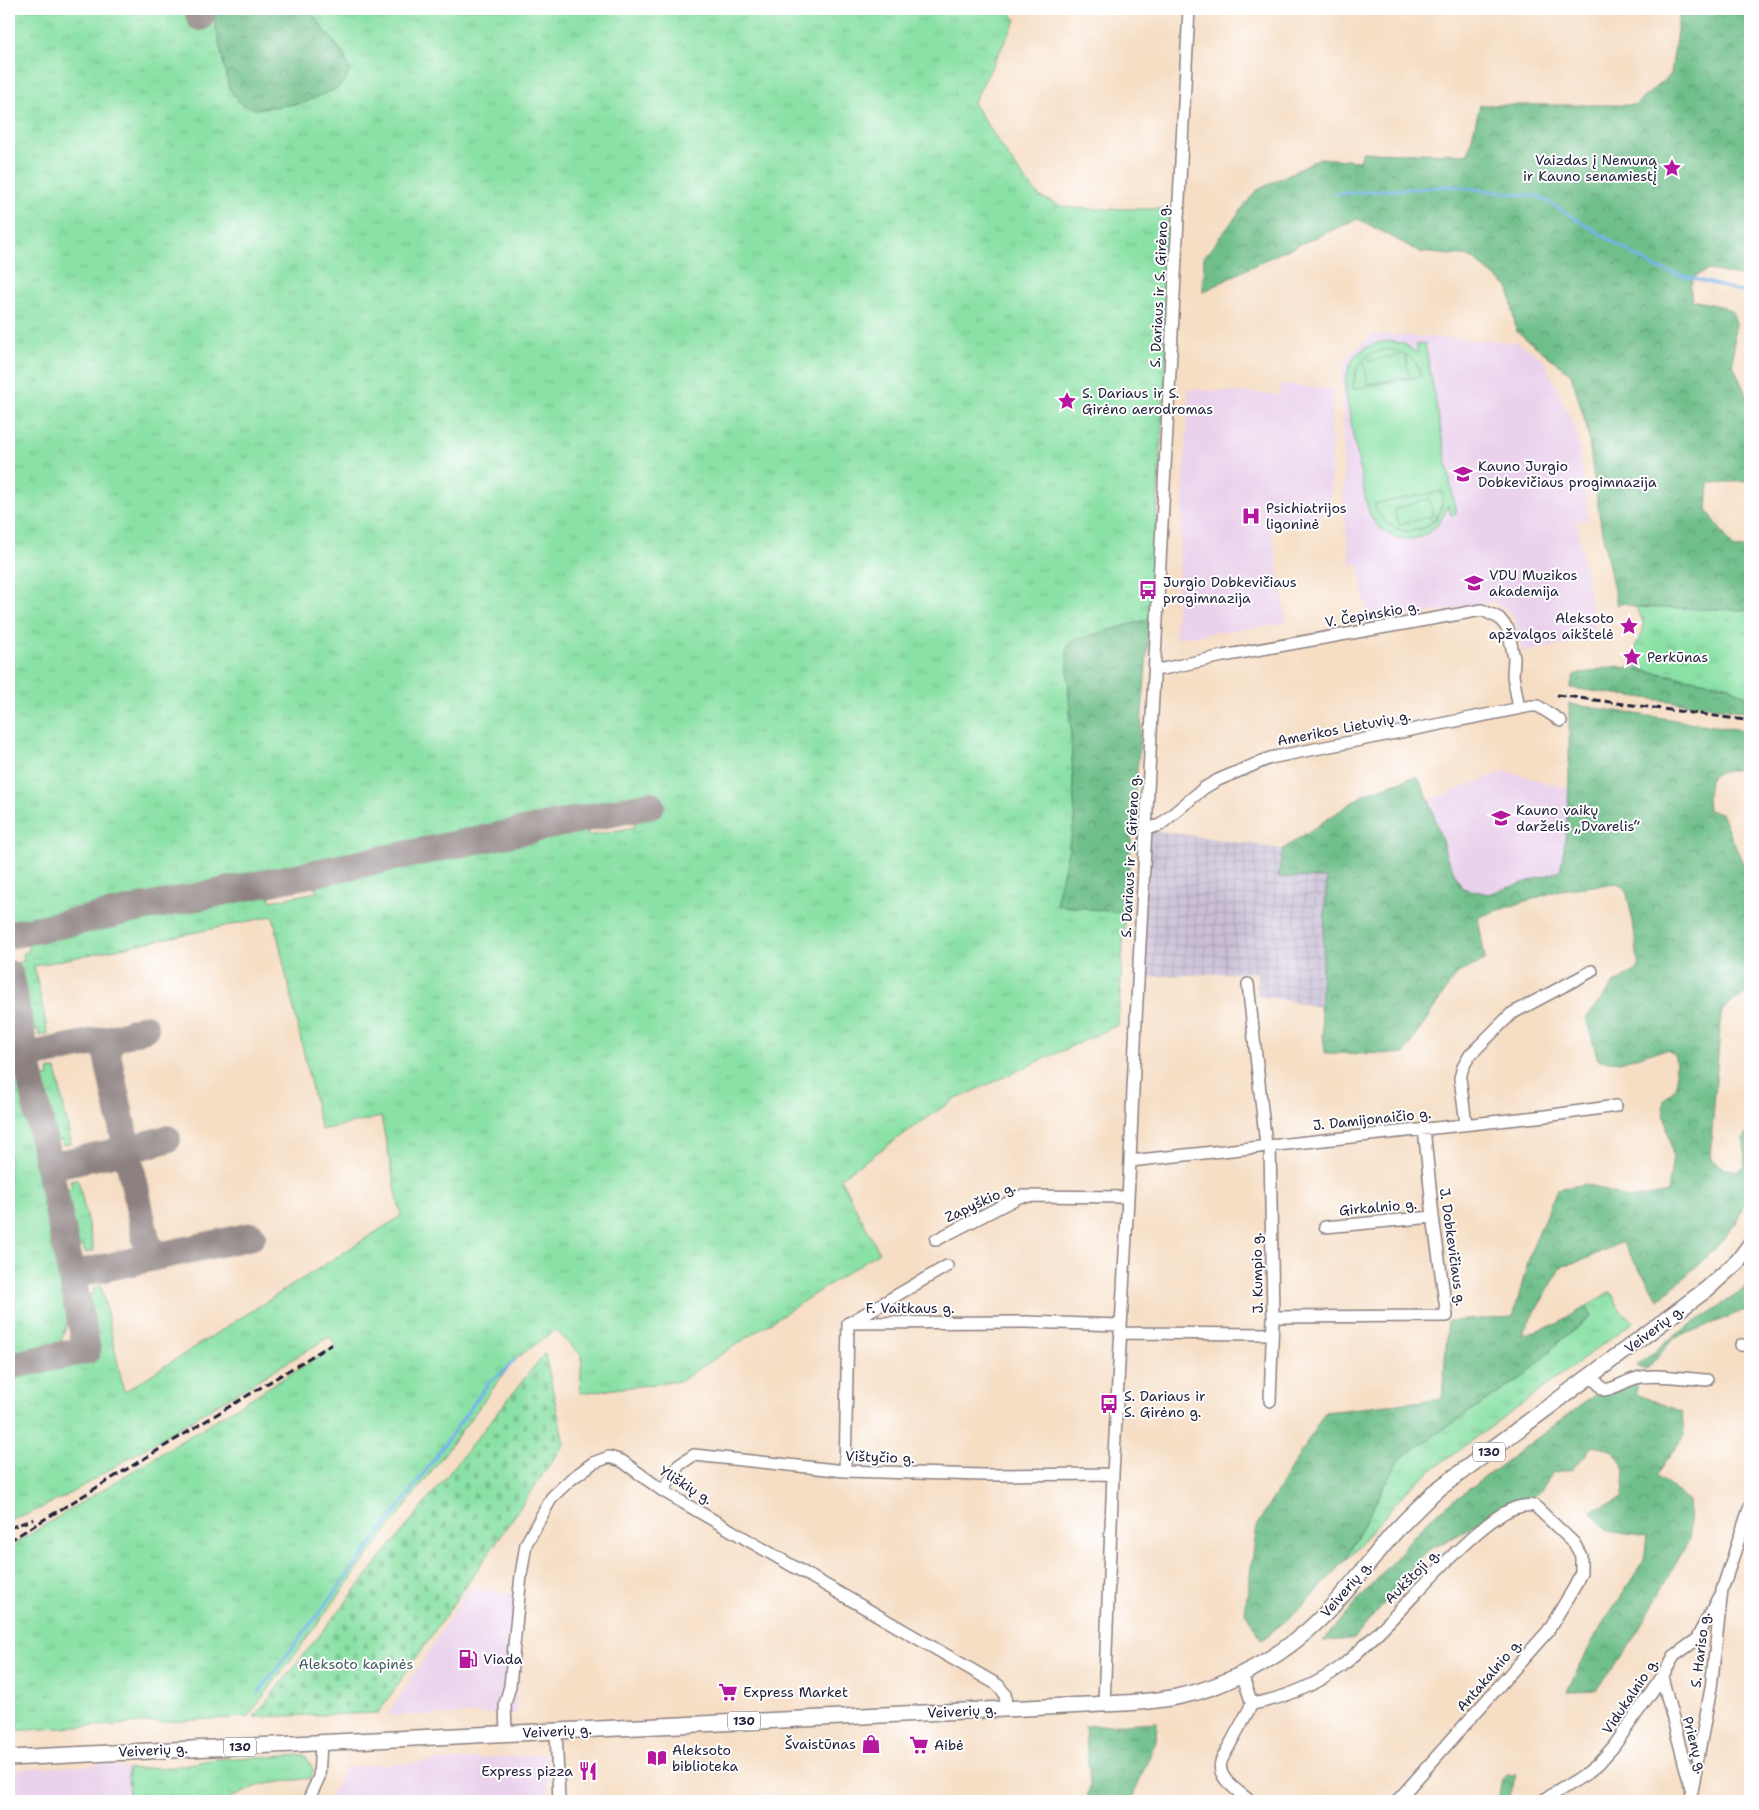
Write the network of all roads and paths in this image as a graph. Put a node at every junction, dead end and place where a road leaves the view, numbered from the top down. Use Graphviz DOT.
graph roads {
  1 [pos="1189,9"];
  2 [pos="1155,669"];
  3 [pos="1519,708"];
  4 [pos="1561,722"];
  5 [pos="1146,829"];
  6 [pos="1592,971"];
  7 [pos="1248,984"];
  8 [pos="1616,1106"];
  9 [pos="1466,1124"];
  10 [pos="1424,1128"];
  11 [pos="1268,1145"];
  12 [pos="1130,1162"];
  13 [pos="1128,1197"];
  14 [pos="1433,1217"];
  15 [pos="1325,1227"];
  16 [pos="936,1240"];
  17 [pos="1750,1244"];
  18 [pos="947,1266"];
  19 [pos="1273,1317"];
  20 [pos="848,1323"];
  21 [pos="1120,1329"];
  22 [pos="1272,1334"];
  23 [pos="1591,1376"];
  24 [pos="1707,1380"];
  25 [pos="1270,1401"];
  26 [pos="845,1471"];
  27 [pos="1113,1474"];
  28 [pos="663,1490"];
  29 [pos="1750,1506"];
  30 [pos="1581,1556"];
  31 [pos="1722,1590"];
  32 [pos="1242,1674"];
  33 [pos="1662,1677"];
  34 [pos="1104,1704"];
  35 [pos="1252,1704"];
  36 [pos="1006,1709"];
  37 [pos="556,1730"];
  38 [pos="506,1733"];
  39 [pos="321,1743"];
  40 [pos="9,1758"];
  41 [pos="1691,1797"];
  42 [pos="308,1801"];
  43 [pos="559,1801"];
  44 [pos="1250,1801"];
  45 [pos="1397,1801"];
  46 [pos="1542,1801"];
  1 -- 2 [label="street, S. Dariaus ir S. Girėno g."];
  2 -- 3 [label="street, V. Čepinskio g."];
  2 -- 5 [label="street, S. Dariaus ir S. Girėno g."];
  3 -- 4 [label="street, Amerikos Lietuvių g."];
  3 -- 5 [label="street, Amerikos Lietuvių g."];
  5 -- 12 [label="street, S. Dariaus ir S. Girėno g."];
  6 -- 9 [label="street"];
  7 -- 11 [label="street, J. Kumpio g."];
  8 -- 9 [label="street, J. Damijonaičio g."];
  9 -- 10 [label="street, J. Damijonaičio g."];
  10 -- 11 [label="street, J. Damijonaičio g."];
  10 -- 14 [label="street, J. Dobkevičiaus g."];
  11 -- 12 [label="street, J. Damijonaičio g."];
  11 -- 19 [label="street, J. Kumpio g."];
  12 -- 13 [label="street, S. Dariaus ir S. Girėno g."];
  13 -- 16 [label="street, Zapyškio g."];
  13 -- 21 [label="street, S. Dariaus ir S. Girėno g."];
  14 -- 15 [label="street, Girkalnio g."];
  14 -- 19 [label="street, J. Dobkevičiaus g."];
  17 -- 23 [label="main road, Veiverių g. / 130"];
  18 -- 20 [label="street"];
  19 -- 22 [label="street, J. Kumpio g."];
  20 -- 21 [label="street, F. Vaitkaus g."];
  20 -- 26 [label="street, F. Vaitkaus g."];
  21 -- 22 [label="street, F. Vaitkaus g."];
  21 -- 27 [label="street, S. Dariaus ir S. Girėno g."];
  22 -- 25 [label="street, J. Kumpio g."];
  23 -- 24 [label="street"];
  23 -- 32 [label="main road, Veiverių g. / 130"];
  26 -- 27 [label="street, Vištyčio g."];
  26 -- 28 [label="street, Vištyčio g."];
  27 -- 34 [label="street, S. Dariaus ir S. Girėno g."];
  28 -- 36 [label="street, Yliškių g."];
  28 -- 38 [label="street, Yliškių g."];
  29 -- 31 [label="street, S. Hariso g."];
  30 -- 35 [label="street, Aukštoji g."];
  30 -- 45 [label="street, Antakalnio g."];
  31 -- 33 [label="street, Vidukalnio g."];
  31 -- 41 [label="street, S. Hariso g."];
  32 -- 34 [label="main road, Veiverių g. / 130"];
  32 -- 35 [label="street"];
  33 -- 41 [label="street, Prienų g."];
  33 -- 46 [label="street, Vidukalnio g."];
  34 -- 36 [label="main road, Veiverių g. / 130"];
  35 -- 44 [label="street"];
  36 -- 37 [label="main road, Veiverių g. / 130"];
  37 -- 38 [label="main road, Veiverių g. / 130"];
  37 -- 43 [label="street"];
  38 -- 39 [label="main road, Veiverių g. / 130"];
  39 -- 40 [label="main road, Veiverių g. / 130"];
  39 -- 42 [label="street"];
}
